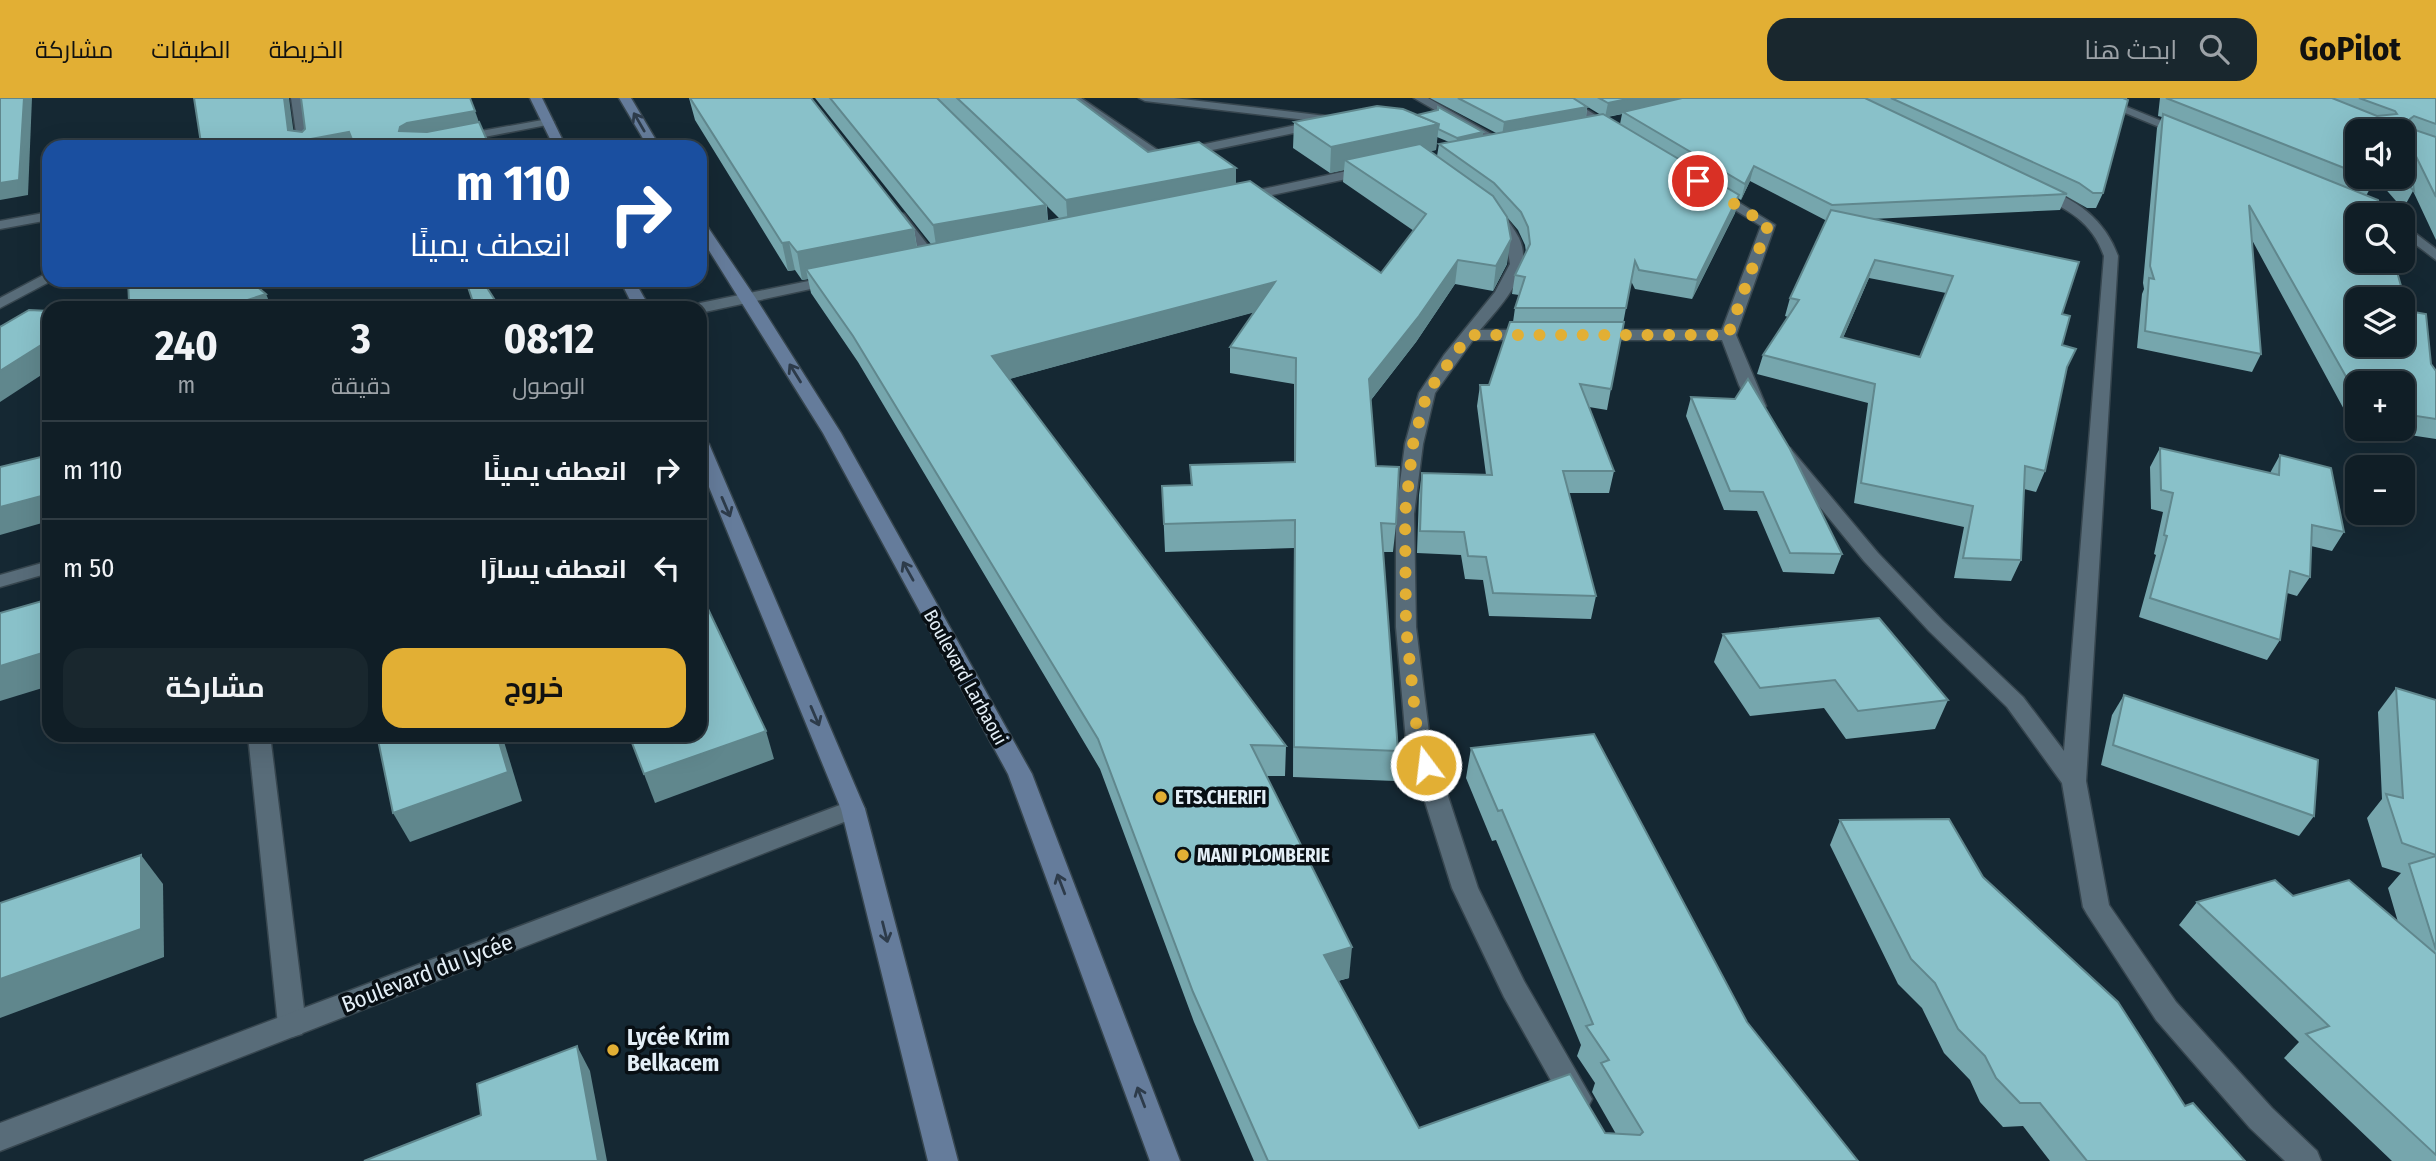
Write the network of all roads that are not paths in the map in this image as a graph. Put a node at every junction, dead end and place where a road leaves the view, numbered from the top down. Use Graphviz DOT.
graph roads {
  1 [pos="297,98"];
  2 [pos="536,98"];
  3 [pos="625,98"];
  4 [pos="1074,98"];
  5 [pos="1145,98"];
  6 [pos="1420,98"];
  7 [pos="1560,98"];
  8 [pos="2095,98"];
  9 [pos="1630,118"];
  10 [pos="1337,120"];
  11 [pos="548,122"];
  12 [pos="1351,122"];
  13 [pos="1604,124"];
  14 [pos="1578,129"];
  15 [pos="2194,137"];
  16 [pos="1627,138"];
  17 [pos="303,140"];
  18 [pos="452,140"];
  19 [pos="557,140"];
  20 [pos="649,140"];
  21 [pos="1478,147"];
  22 [pos="1382,167"];
  23 [pos="2016,180"];
  24 [pos="1698,181"];
  25 [pos="1475,198"];
  26 [pos="1228,201"];
  27 [pos="890,206"];
  28 [pos="42,216"];
  29 [pos="0,225"];
  30 [pos="707,236"];
  31 [pos="2415,238"];
  32 [pos="2436,256"];
  33 [pos="931,260"];
  34 [pos="853,276"];
  35 [pos="42,280"];
  36 [pos="748,297"];
  37 [pos="0,304"];
  38 [pos="707,306"];
  39 [pos="1469,335"];
  40 [pos="1550,335"];
  41 [pos="1578,335"];
  42 [pos="1728,335"];
  43 [pos="1765,419"];
  44 [pos="1778,441"];
  45 [pos="707,461"];
  46 [pos="42,569"];
  47 [pos="0,581"];
  48 [pos="260,742"];
  49 [pos="2074,781"];
  50 [pos="853,809"];
  51 [pos="292,1025"];
  52 [pos="1588,1117"];
  53 [pos="0,1137"];
  54 [pos="943,1161"];
  55 [pos="1165,1161"];
  56 [pos="2306,1161"];
  1 -- 17 [label="street"];
  2 -- 11 [label="main road"];
  20 -- 3 [label="main road, one-way"];
  4 -- 10 [label="street"];
  5 -- 10 [label="street"];
  6 -- 21 [label="street"];
  7 -- 13 [label="street"];
  8 -- 15 [label="street"];
  9 -- 13 [label="street"];
  10 -- 12 [label="street"];
  11 -- 18 [label="street"];
  11 -- 19 [label="main road"];
  13 -- 14 [label="street"];
  13 -- 16 [label="street"];
  22 -- 26 [label="street"];
  23 -- 49 [label="street"];
  24 -- 42 [label="street"];
  25 -- 39 [label="street"];
  27 -- 33 [label="street"];
  28 -- 29 [label="street"];
  30 -- 36 [label="main road, Boulevard Larbaoui"];
  31 -- 32 [label="street"];
  34 -- 36 [label="street"];
  35 -- 37 [label="street"];
  36 -- 38 [label="street"];
  55 -- 36 [label="main road, Boulevard Larbaoui, one-way"];
  39 -- 40 [label="street"];
  39 -- 52 [label="street"];
  41 -- 42 [label="street"];
  42 -- 43 [label="street"];
  44 -- 49 [label="street"];
  45 -- 50 [label="main road, one-way"];
  46 -- 47 [label="street"];
  48 -- 51 [label="street"];
  49 -- 56 [label="street"];
  50 -- 51 [label="street, Boulevard du Lycée"];
  50 -- 54 [label="main road, one-way"];
  51 -- 53 [label="street, Boulevard du Lycée"];
}
